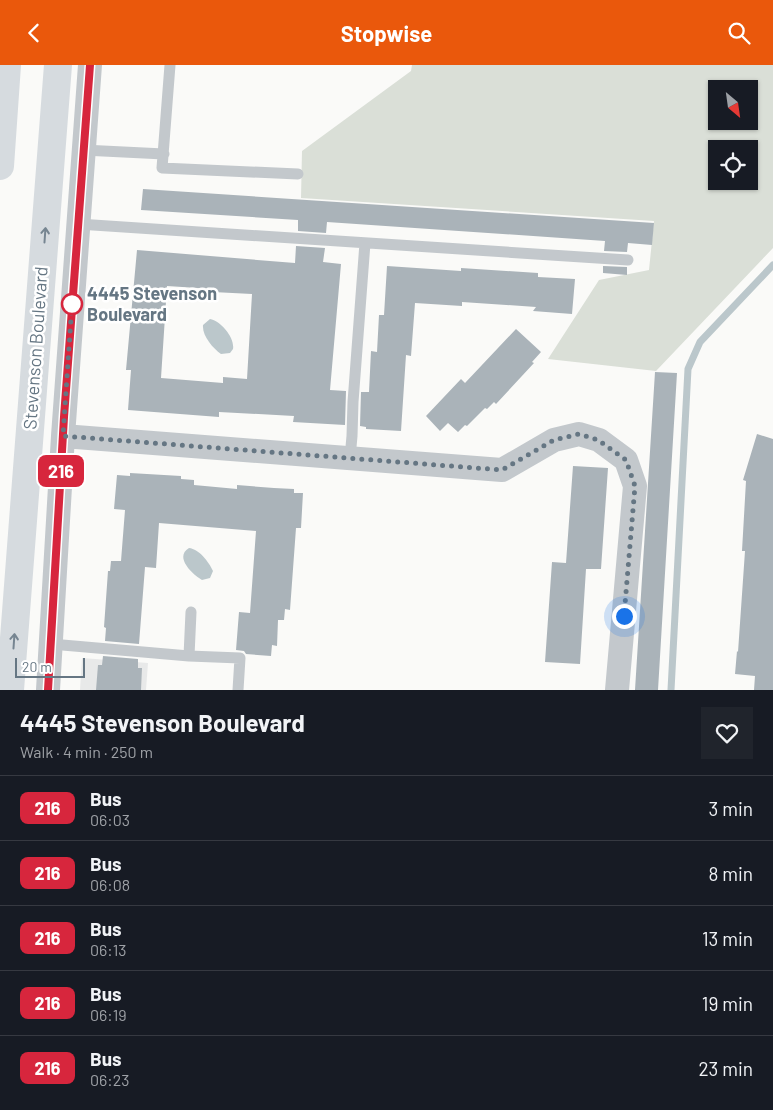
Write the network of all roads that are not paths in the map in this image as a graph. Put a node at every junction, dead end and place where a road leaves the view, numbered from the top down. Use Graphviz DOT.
graph roads {
  1 [pos="7,65"];
  2 [pos="58,65"];
  3 [pos="90,65"];
  4 [pos="170,65"];
  5 [pos="83,150"];
  6 [pos="164,154"];
  7 [pos="0,165"];
  8 [pos="298,174"];
  9 [pos="78,224"];
  10 [pos="365,243"];
  11 [pos="628,260"];
  12 [pos="63,436"];
  13 [pos="350,458"];
  14 [pos="191,612"];
  15 [pos="51,643"];
  16 [pos="189,656"];
  17 [pos="10,690"];
  18 [pos="48,690"];
  19 [pos="238,690"];
  20 [pos="617,690"];
  1 -- 7 [label="main road"];
  17 -- 2 [label="main road, Stevenson Boulevard, one-way"];
  3 -- 5 [label="street, Stevenson Boulevard"];
  4 -- 6 [label="lane"];
  5 -- 6 [label="lane"];
  5 -- 9 [label="street, Stevenson Boulevard"];
  6 -- 8 [label="lane"];
  9 -- 10 [label="lane"];
  9 -- 12 [label="street, Stevenson Boulevard"];
  10 -- 11 [label="lane"];
  10 -- 13 [label="lane"];
  12 -- 13 [label="street"];
  12 -- 15 [label="street, Stevenson Boulevard"];
  13 -- 20 [label="street"];
  14 -- 16 [label="lane"];
  15 -- 16 [label="lane"];
  15 -- 18 [label="street, Stevenson Boulevard"];
  16 -- 19 [label="lane"];
}
